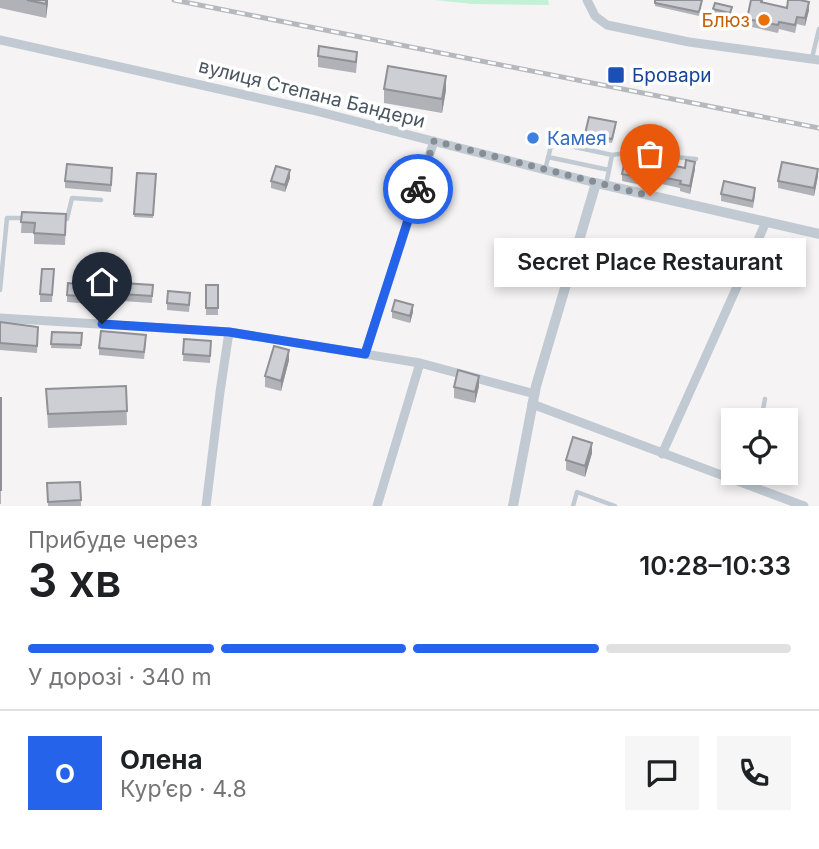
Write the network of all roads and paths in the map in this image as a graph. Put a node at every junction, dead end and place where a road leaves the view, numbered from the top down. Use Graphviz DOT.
graph roads {
  1 [pos="587,0"];
  2 [pos="819,29"];
  3 [pos="0,40"];
  4 [pos="816,60"];
  5 [pos="434,141"];
  6 [pos="612,155"];
  7 [pos="548,157"];
  8 [pos="696,159"];
  9 [pos="609,170"];
  10 [pos="544,171"];
  11 [pos="601,185"];
  12 [pos="101,201"];
  13 [pos="31,218"];
  14 [pos="55,219"];
  15 [pos="766,222"];
  16 [pos="819,234"];
  17 [pos="0,290"];
  18 [pos="0,318"];
  19 [pos="229,332"];
  20 [pos="365,354"];
  21 [pos="420,363"];
  22 [pos="534,399"];
  23 [pos="765,399"];
  24 [pos="763,408"];
  25 [pos="662,453"];
  26 [pos="721,475"];
  27 [pos="747,485"];
  28 [pos="598,500"];
  29 [pos="206,506"];
  30 [pos="377,506"];
  31 [pos="513,506"];
  32 [pos="573,506"];
  33 [pos="596,506"];
  34 [pos="615,506"];
  35 [pos="804,506"];
  1 -- 4 [label="street"];
  2 -- 4 [label="lane"];
  3 -- 5 [label="street, вулиця Степана Бандери"];
  5 -- 10 [label="street, вулиця Степана Бандери"];
  5 -- 20 [label="street"];
  6 -- 7 [label="lane"];
  6 -- 8 [label="lane"];
  6 -- 9 [label="lane"];
  7 -- 9 [label="lane"];
  7 -- 10 [label="lane"];
  9 -- 11 [label="lane"];
  10 -- 11 [label="street, вулиця Степана Бандери"];
  11 -- 15 [label="street, вулиця Степана Бандери"];
  11 -- 22 [label="street"];
  12 -- 14 [label="lane"];
  13 -- 17 [label="lane"];
  15 -- 16 [label="street, вулиця Степана Бандери"];
  15 -- 25 [label="street"];
  18 -- 19 [label="street"];
  19 -- 20 [label="street"];
  19 -- 29 [label="street"];
  20 -- 21 [label="street"];
  21 -- 22 [label="street"];
  21 -- 30 [label="street"];
  22 -- 25 [label="street"];
  22 -- 31 [label="street"];
  23 -- 24 [label="lane"];
  25 -- 26 [label="street"];
  27 -- 35 [label="street"];
  28 -- 32 [label="lane"];
  28 -- 33 [label="lane"];
  28 -- 34 [label="lane"];
}
